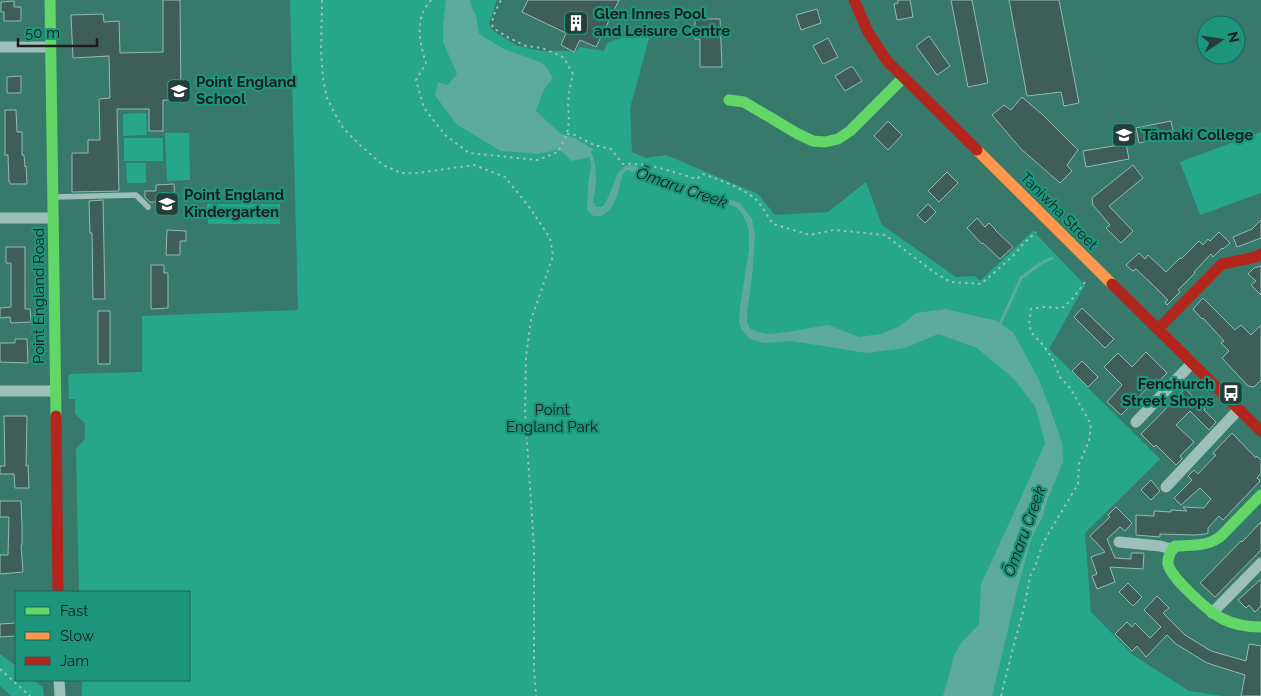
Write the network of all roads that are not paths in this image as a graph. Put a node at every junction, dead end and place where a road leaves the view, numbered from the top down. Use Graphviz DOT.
graph roads {
  1 [pos="50,0"];
  2 [pos="854,0"];
  3 [pos="51,47"];
  4 [pos="0,48"];
  5 [pos="903,78"];
  6 [pos="729,100"];
  7 [pos="53,197"];
  8 [pos="148,208"];
  9 [pos="0,218"];
  10 [pos="53,218"];
  11 [pos="1261,254"];
  12 [pos="1158,329"];
  13 [pos="1192,363"];
  14 [pos="0,391"];
  15 [pos="54,391"];
  16 [pos="1239,409"];
  17 [pos="1136,422"];
  18 [pos="1258,423"];
  19 [pos="1166,488"];
  20 [pos="1261,496"];
  21 [pos="1119,542"];
  22 [pos="1171,549"];
  23 [pos="1261,563"];
  24 [pos="58,591"];
  25 [pos="1212,613"];
  26 [pos="1261,627"];
  27 [pos="59,681"];
  28 [pos="60,696"];
  1 -- 3 [label="street, Point England Road"];
  2 -- 5 [label="street, Taniwha Street"];
  3 -- 4 [label="street"];
  3 -- 7 [label="street, Point England Road"];
  5 -- 6 [label="street"];
  5 -- 12 [label="street, Taniwha Street"];
  7 -- 8 [label="lane"];
  7 -- 10 [label="street, Point England Road"];
  9 -- 10 [label="street"];
  10 -- 15 [label="street, Point England Road"];
  11 -- 12 [label="street"];
  12 -- 13 [label="street, Taniwha Street"];
  13 -- 16 [label="street, Taniwha Street"];
  13 -- 17 [label="street"];
  14 -- 15 [label="street"];
  15 -- 24 [label="street, Point England Road"];
  16 -- 18 [label="street, Taniwha Street"];
  16 -- 19 [label="street"];
  20 -- 22 [label="street"];
  21 -- 22 [label="street"];
  22 -- 25 [label="street"];
  23 -- 25 [label="street"];
  25 -- 26 [label="street"];
  27 -- 28 [label="street"];
}
